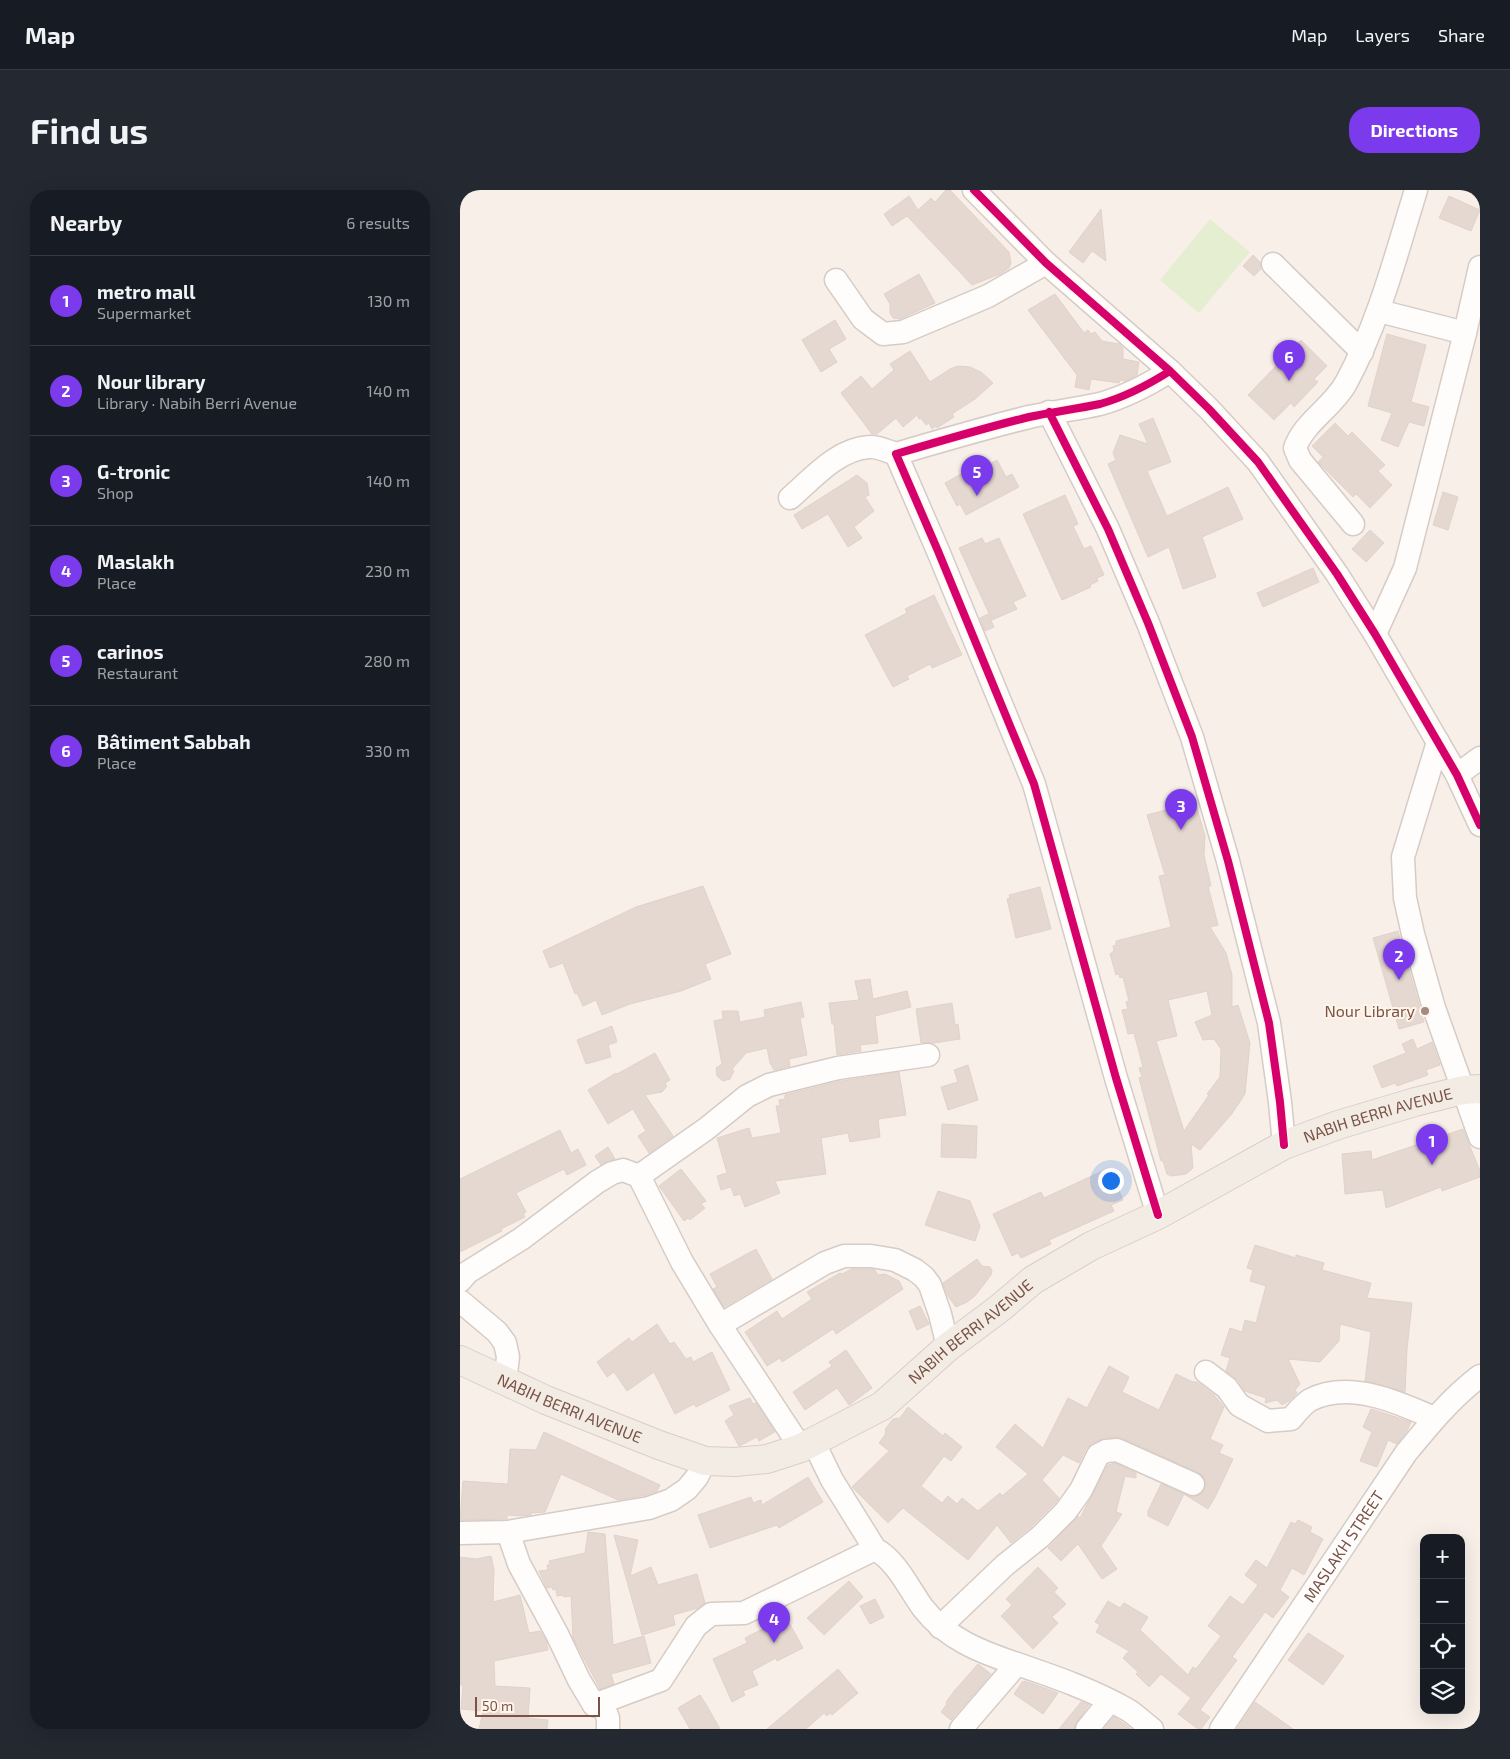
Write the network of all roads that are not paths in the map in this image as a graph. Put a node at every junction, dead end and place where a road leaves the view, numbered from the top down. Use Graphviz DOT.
graph roads {
  1 [pos="974,190"];
  2 [pos="1416,190"];
  3 [pos="1046,262"];
  4 [pos="1272,264"];
  5 [pos="1480,267"];
  6 [pos="836,280"];
  7 [pos="1379,311"];
  8 [pos="1465,333"];
  9 [pos="1362,352"];
  10 [pos="1170,371"];
  11 [pos="1049,412"];
  12 [pos="896,454"];
  13 [pos="790,498"];
  14 [pos="1353,524"];
  15 [pos="1375,634"];
  16 [pos="1438,742"];
  17 [pos="1480,758"];
  18 [pos="1457,775"];
  19 [pos="1480,825"];
  20 [pos="928,1055"];
  21 [pos="1471,1090"];
  22 [pos="1480,1138"];
  23 [pos="1284,1145"];
  24 [pos="639,1176"];
  25 [pos="1158,1215"];
  26 [pos="460,1281"];
  27 [pos="460,1301"];
  28 [pos="720,1325"];
  29 [pos="948,1347"];
  30 [pos="460,1360"];
  31 [pos="1206,1372"];
  32 [pos="1480,1376"];
  33 [pos="505,1381"];
  34 [pos="1434,1418"];
  35 [pos="807,1445"];
  36 [pos="705,1461"];
  37 [pos="1193,1484"];
  38 [pos="508,1532"];
  39 [pos="460,1533"];
  40 [pos="875,1549"];
  41 [pos="940,1627"];
  42 [pos="1017,1664"];
  43 [pos="1110,1700"];
  44 [pos="594,1705"];
  45 [pos="608,1729"];
  46 [pos="962,1729"];
  47 [pos="1087,1729"];
  48 [pos="1152,1729"];
  49 [pos="1221,1729"];
  1 -- 3 [label="street"];
  2 -- 7 [label="street"];
  3 -- 6 [label="street"];
  3 -- 10 [label="street"];
  4 -- 9 [label="street"];
  5 -- 8 [label="street"];
  7 -- 8 [label="street"];
  7 -- 9 [label="street"];
  8 -- 15 [label="street"];
  9 -- 14 [label="street"];
  10 -- 11 [label="street"];
  10 -- 15 [label="street"];
  11 -- 12 [label="street"];
  11 -- 23 [label="street"];
  12 -- 13 [label="street"];
  12 -- 25 [label="street"];
  15 -- 16 [label="street"];
  16 -- 18 [label="street"];
  16 -- 21 [label="street"];
  17 -- 18 [label="street"];
  18 -- 19 [label="street"];
  20 -- 24 [label="street"];
  21 -- 22 [label="street"];
  21 -- 23 [label="main road, NABIH BERRI AVENUE"];
  23 -- 25 [label="main road, NABIH BERRI AVENUE"];
  24 -- 26 [label="street"];
  24 -- 28 [label="street"];
  25 -- 29 [label="main road, NABIH BERRI AVENUE"];
  27 -- 33 [label="street"];
  28 -- 29 [label="street"];
  28 -- 35 [label="street"];
  29 -- 35 [label="main road, NABIH BERRI AVENUE"];
  30 -- 33 [label="main road, NABIH BERRI AVENUE"];
  31 -- 34 [label="street"];
  32 -- 34 [label="street, MASLAKH STREET"];
  33 -- 36 [label="main road, NABIH BERRI AVENUE"];
  34 -- 49 [label="street, MASLAKH STREET"];
  35 -- 36 [label="main road, NABIH BERRI AVENUE"];
  35 -- 40 [label="street"];
  36 -- 38 [label="street"];
  37 -- 41 [label="street"];
  38 -- 39 [label="street"];
  38 -- 44 [label="street"];
  40 -- 41 [label="street"];
  40 -- 44 [label="street"];
  41 -- 42 [label="street"];
  42 -- 43 [label="street"];
  42 -- 46 [label="street"];
  43 -- 47 [label="street"];
  43 -- 48 [label="street"];
  44 -- 45 [label="street"];
}
